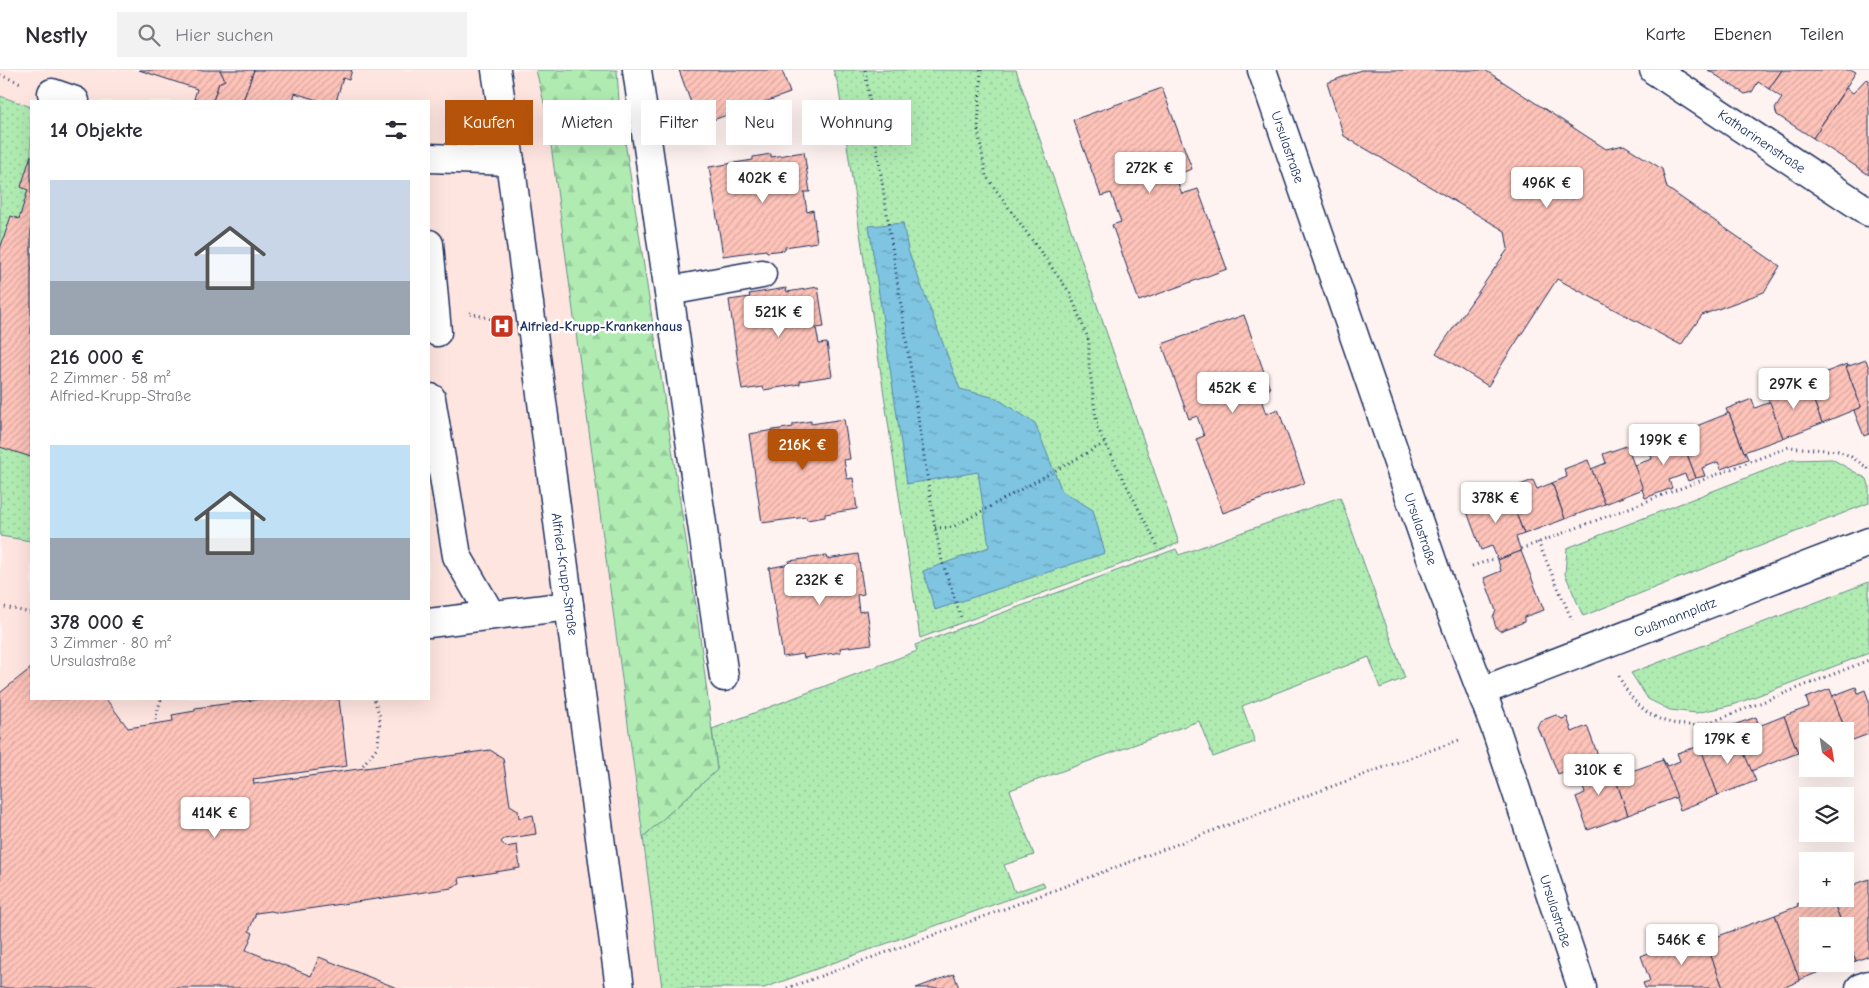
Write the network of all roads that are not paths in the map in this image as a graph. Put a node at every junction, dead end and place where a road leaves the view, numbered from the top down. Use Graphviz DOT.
graph roads {
  1 [pos="496,70"];
  2 [pos="637,70"];
  3 [pos="1262,70"];
  4 [pos="1654,70"];
  5 [pos="430,158"];
  6 [pos="510,160"];
  7 [pos="1869,212"];
  8 [pos="430,255"];
  9 [pos="762,274"];
  10 [pos="669,291"];
  11 [pos="437,332"];
  12 [pos="431,398"];
  13 [pos="1869,542"];
  14 [pos="569,606"];
  15 [pos="491,615"];
  16 [pos="430,623"];
  17 [pos="724,677"];
  18 [pos="1482,691"];
  19 [pos="1869,985"];
  20 [pos="620,988"];
  21 [pos="1582,988"];
  22 [pos="1860,988"];
  1 -- 6 [label="street, Alfried-Krupp-Straße"];
  2 -- 10 [label="street"];
  3 -- 18 [label="street, Ursulastraße"];
  4 -- 7 [label="street, Katharinenstraße"];
  5 -- 6 [label="street"];
  6 -- 14 [label="street, Alfried-Krupp-Straße"];
  8 -- 11 [label="street"];
  9 -- 10 [label="street"];
  10 -- 17 [label="street"];
  12 -- 15 [label="street"];
  13 -- 18 [label="street, Gußmannplatz"];
  14 -- 15 [label="street"];
  14 -- 20 [label="street, Alfried-Krupp-Straße"];
  15 -- 16 [label="street"];
  18 -- 21 [label="street, Ursulastraße"];
  19 -- 22 [label="street"];
}
